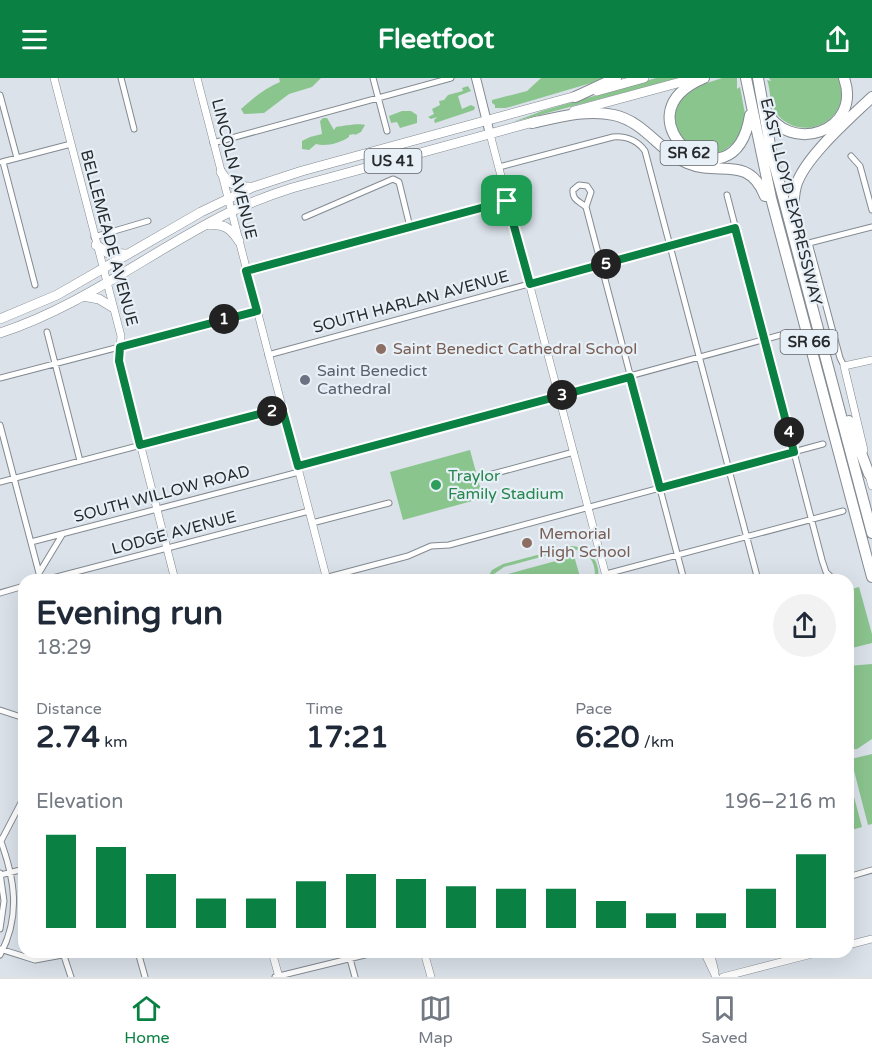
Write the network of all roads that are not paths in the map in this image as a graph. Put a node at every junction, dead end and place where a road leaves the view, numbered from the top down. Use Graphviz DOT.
graph roads {
  1 [pos="54,78"];
  2 [pos="121,78"];
  3 [pos="196,78"];
  4 [pos="373,78"];
  5 [pos="451,78"];
  6 [pos="476,78"];
  7 [pos="616,78"];
  8 [pos="644,78"];
  9 [pos="696,78"];
  10 [pos="704,78"];
  11 [pos="746,78"];
  12 [pos="758,78"];
  13 [pos="844,78"];
  14 [pos="0,95"];
  15 [pos="575,97"];
  16 [pos="872,97"];
  17 [pos="378,98"];
  18 [pos="757,104"];
  19 [pos="487,121"];
  20 [pos="532,123"];
  21 [pos="134,129"];
  22 [pos="387,131"];
  23 [pos="490,134"];
  24 [pos="213,143"];
  25 [pos="71,144"];
  26 [pos="851,156"];
  27 [pos="17,158"];
  28 [pos="2,162"];
  29 [pos="499,167"];
  30 [pos="221,172"];
  31 [pos="253,188"];
  32 [pos="727,195"];
  33 [pos="228,198"];
  34 [pos="507,201"];
  35 [pos="586,207"];
  36 [pos="872,210"];
  37 [pos="231,212"];
  38 [pos="304,217"];
  39 [pos="776,218"];
  40 [pos="148,221"];
  41 [pos="204,226"];
  42 [pos="410,227"];
  43 [pos="872,227"];
  44 [pos="735,228"];
  45 [pos="792,234"];
  46 [pos="95,241"];
  47 [pos="239,241"];
  48 [pos="670,246"];
  49 [pos="131,253"];
  50 [pos="600,265"];
  51 [pos="103,270"];
  52 [pos="246,271"];
  53 [pos="106,283"];
  54 [pos="530,284"];
  55 [pos="36,285"];
  56 [pos="83,297"];
  57 [pos="112,307"];
  58 [pos="257,311"];
  59 [pos="0,319"];
  60 [pos="47,332"];
  61 [pos="0,333"];
  62 [pos="788,333"];
  63 [pos="765,340"];
  64 [pos="120,347"];
  65 [pos="268,355"];
  66 [pos="699,358"];
  67 [pos="872,360"];
  68 [pos="56,364"];
  69 [pos="844,366"];
  70 [pos="630,377"];
  71 [pos="0,378"];
  72 [pos="833,386"];
  73 [pos="559,396"];
  74 [pos="282,408"];
  75 [pos="0,425"];
  76 [pos="823,444"];
  77 [pos="140,445"];
  78 [pos="574,452"];
  79 [pos="794,452"];
  80 [pos="80,461"];
  81 [pos="298,469"];
  82 [pos="729,469"];
  83 [pos="869,474"];
  84 [pos="485,476"];
  85 [pos="14,478"];
  86 [pos="0,482"];
  87 [pos="872,486"];
  88 [pos="660,488"];
  89 [pos="389,502"];
  90 [pos="588,507"];
  91 [pos="157,510"];
  92 [pos="309,510"];
  93 [pos="843,512"];
  94 [pos="812,520"];
  95 [pos="312,523"];
  96 [pos="872,533"];
  97 [pos="62,535"];
  98 [pos="746,537"];
  99 [pos="31,542"];
  100 [pos="167,549"];
  101 [pos="677,556"];
  102 [pos="39,573"];
  103 [pos="69,574"];
  104 [pos="173,574"];
  105 [pos="326,574"];
  106 [pos="344,574"];
  107 [pos="606,574"];
  108 [pos="620,574"];
  109 [pos="682,574"];
  110 [pos="756,574"];
  111 [pos="828,574"];
  112 [pos="872,577"];
  113 [pos="18,588"];
  114 [pos="0,593"];
  115 [pos="0,710"];
  116 [pos="18,716"];
  117 [pos="18,808"];
  118 [pos="0,842"];
  119 [pos="18,870"];
  120 [pos="872,870"];
  121 [pos="10,872"];
  122 [pos="0,874"];
  123 [pos="854,875"];
  124 [pos="0,929"];
  125 [pos="872,939"];
  126 [pos="854,944"];
  127 [pos="1,952"];
  128 [pos="18,956"];
  129 [pos="26,958"];
  130 [pos="50,958"];
  131 [pos="65,958"];
  132 [pos="140,958"];
  133 [pos="273,958"];
  134 [pos="354,958"];
  135 [pos="425,958"];
  136 [pos="707,958"];
  137 [pos="711,958"];
  138 [pos="797,958"];
  139 [pos="350,959"];
  140 [pos="71,977"];
  141 [pos="145,977"];
  142 [pos="278,977"];
  143 [pos="355,977"];
  144 [pos="430,977"];
  145 [pos="716,977"];
  146 [pos="723,977"];
  1 -- 25 [label="street, BELLEMEADE AVENUE"];
  2 -- 21 [label="street"];
  3 -- 24 [label="street, LINCOLN AVENUE"];
  4 -- 17 [label="street"];
  5 -- 17 [label="street"];
  6 -- 19 [label="main road"];
  7 -- 15 [label="highway"];
  8 -- 15 [label="highway, US 41"];
  9 -- 20 [label="highway, US 41"];
  10 -- 18 [label="highway, SR 62"];
  11 -- 18 [label="highway, EAST LLOYD EXPRESSWAY / SR 62"];
  12 -- 18 [label="highway, EAST LLOYD EXPRESSWAY"];
  13 -- 18 [label="highway"];
  14 -- 27 [label="street"];
  15 -- 19 [label="highway, US 41"];
  16 -- 45 [label="highway, SR 66"];
  17 -- 22 [label="street"];
  17 -- 24 [label="street"];
  18 -- 39 [label="highway, EAST LLOYD EXPRESSWAY / SR 66"];
  18 -- 45 [label="highway, EAST LLOYD EXPRESSWAY"];
  19 -- 23 [label="main road"];
  19 -- 31 [label="highway, US 41"];
  20 -- 23 [label="highway, US 41"];
  20 -- 39 [label="highway"];
  23 -- 29 [label="street"];
  23 -- 37 [label="highway, US 41"];
  24 -- 30 [label="street, LINCOLN AVENUE"];
  25 -- 27 [label="street"];
  25 -- 46 [label="street, BELLEMEADE AVENUE"];
  26 -- 36 [label="street"];
  27 -- 28 [label="street"];
  28 -- 55 [label="street"];
  29 -- 34 [label="street"];
  29 -- 48 [label="street"];
  30 -- 31 [label="highway"];
  30 -- 33 [label="street, LINCOLN AVENUE"];
  31 -- 33 [label="highway, US 41"];
  32 -- 44 [label="street"];
  33 -- 37 [label="street, LINCOLN AVENUE"];
  33 -- 49 [label="highway, US 41"];
  34 -- 42 [label="street"];
  34 -- 54 [label="street"];
  35 -- 50 [label="street"];
  37 -- 41 [label="highway, US 41"];
  37 -- 47 [label="street, LINCOLN AVENUE"];
  38 -- 42 [label="street"];
  39 -- 112 [label="highway, EAST LLOYD EXPRESSWAY / SR 66"];
  40 -- 46 [label="street"];
  41 -- 47 [label="highway"];
  41 -- 53 [label="highway, US 41"];
  42 -- 52 [label="street"];
  43 -- 69 [label="street"];
  44 -- 48 [label="street, SOUTH HARLAN AVENUE"];
  44 -- 63 [label="street"];
  45 -- 72 [label="highway, EAST LLOYD EXPRESSWAY / SR 66"];
  46 -- 49 [label="highway"];
  46 -- 51 [label="street, BELLEMEADE AVENUE"];
  47 -- 52 [label="street, LINCOLN AVENUE"];
  48 -- 50 [label="street, SOUTH HARLAN AVENUE"];
  48 -- 66 [label="street"];
  49 -- 51 [label="highway, US 41"];
  50 -- 54 [label="street, SOUTH HARLAN AVENUE"];
  50 -- 70 [label="street"];
  51 -- 53 [label="street, BELLEMEADE AVENUE"];
  51 -- 59 [label="highway, US 41"];
  52 -- 58 [label="street, LINCOLN AVENUE"];
  53 -- 56 [label="highway, US 41"];
  53 -- 57 [label="street, BELLEMEADE AVENUE"];
  54 -- 65 [label="street, SOUTH HARLAN AVENUE"];
  54 -- 73 [label="street"];
  56 -- 57 [label="highway"];
  56 -- 61 [label="highway, US 41"];
  57 -- 64 [label="street, BELLEMEADE AVENUE"];
  58 -- 64 [label="street"];
  58 -- 65 [label="street, LINCOLN AVENUE"];
  60 -- 68 [label="street"];
  62 -- 63 [label="street, SOUTH WILLOW ROAD"];
  63 -- 66 [label="street, SOUTH WILLOW ROAD"];
  63 -- 79 [label="street"];
  64 -- 68 [label="street"];
  64 -- 77 [label="street, BELLEMEADE AVENUE"];
  65 -- 74 [label="street, LINCOLN AVENUE"];
  66 -- 70 [label="street, SOUTH WILLOW ROAD"];
  66 -- 82 [label="street"];
  67 -- 69 [label="street"];
  68 -- 71 [label="street"];
  68 -- 80 [label="street"];
  69 -- 83 [label="street"];
  70 -- 73 [label="street, SOUTH WILLOW ROAD"];
  70 -- 88 [label="street"];
  72 -- 83 [label="highway"];
  72 -- 96 [label="highway, EAST LLOYD EXPRESSWAY / SR 66"];
  73 -- 78 [label="street"];
  73 -- 81 [label="street, SOUTH WILLOW ROAD"];
  74 -- 77 [label="street"];
  74 -- 81 [label="street, LINCOLN AVENUE"];
  75 -- 85 [label="street"];
  76 -- 79 [label="street"];
  77 -- 80 [label="street"];
  77 -- 91 [label="street, BELLEMEADE AVENUE"];
  78 -- 84 [label="street"];
  78 -- 90 [label="street"];
  79 -- 82 [label="street"];
  79 -- 94 [label="street"];
  80 -- 85 [label="street"];
  81 -- 91 [label="street, SOUTH WILLOW ROAD"];
  81 -- 92 [label="street, LINCOLN AVENUE"];
  82 -- 88 [label="street"];
  82 -- 98 [label="street"];
  83 -- 87 [label="street"];
  85 -- 86 [label="street"];
  85 -- 99 [label="street"];
  88 -- 90 [label="street"];
  88 -- 101 [label="street"];
  89 -- 95 [label="street"];
  90 -- 106 [label="street"];
  90 -- 107 [label="street"];
  91 -- 97 [label="street, SOUTH WILLOW ROAD"];
  91 -- 100 [label="street, BELLEMEADE AVENUE"];
  92 -- 95 [label="street, LINCOLN AVENUE"];
  92 -- 100 [label="street, LODGE AVENUE"];
  93 -- 94 [label="street"];
  94 -- 98 [label="street"];
  94 -- 111 [label="street"];
  95 -- 105 [label="street, LINCOLN AVENUE"];
  97 -- 99 [label="street, SOUTH WILLOW ROAD"];
  97 -- 102 [label="street"];
  98 -- 101 [label="street"];
  98 -- 110 [label="street"];
  99 -- 102 [label="street"];
  100 -- 103 [label="street, LODGE AVENUE"];
  100 -- 104 [label="street, BELLEMEADE AVENUE"];
  101 -- 108 [label="street"];
  101 -- 109 [label="street"];
  113 -- 114 [label="street"];
  115 -- 116 [label="street"];
  117 -- 118 [label="street"];
  118 -- 121 [label="street"];
  119 -- 121 [label="street"];
  120 -- 123 [label="street"];
  121 -- 122 [label="street"];
  121 -- 127 [label="street"];
  122 -- 124 [label="street"];
  125 -- 126 [label="street"];
  127 -- 128 [label="street"];
  129 -- 130 [label="street"];
  131 -- 140 [label="street"];
  132 -- 141 [label="street"];
  133 -- 142 [label="street"];
  134 -- 139 [label="street"];
  135 -- 144 [label="street"];
  136 -- 145 [label="street"];
  137 -- 145 [label="street"];
  138 -- 146 [label="street"];
  139 -- 142 [label="street"];
  139 -- 143 [label="street"];
}
